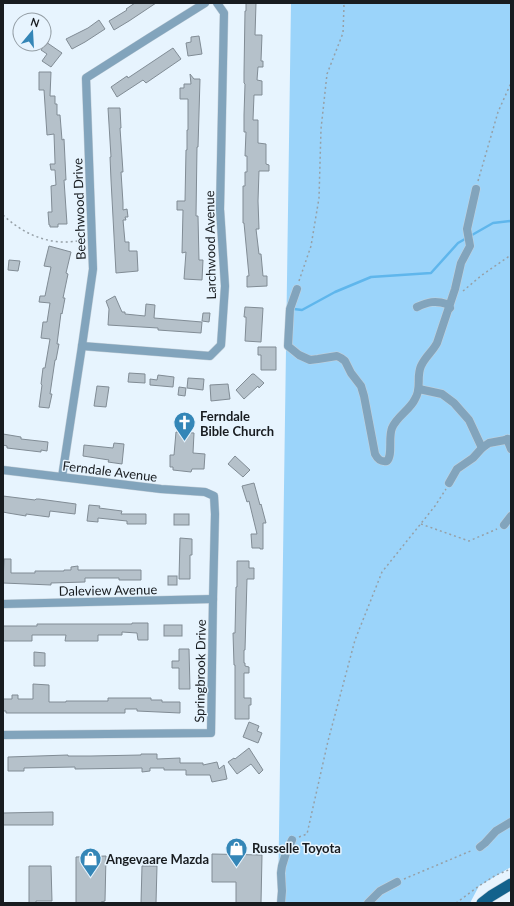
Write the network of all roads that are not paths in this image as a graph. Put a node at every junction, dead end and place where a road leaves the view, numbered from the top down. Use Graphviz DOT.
graph roads {
  1 [pos="205,3"];
  2 [pos="217,3"];
  3 [pos="476,189"];
  4 [pos="297,288"];
  5 [pos="417,307"];
  6 [pos="450,308"];
  7 [pos="82,346"];
  8 [pos="419,389"];
  9 [pos="509,439"];
  10 [pos="482,448"];
  11 [pos="511,449"];
  12 [pos="3,470"];
  13 [pos="62,477"];
  14 [pos="449,483"];
  15 [pos="214,496"];
  16 [pos="511,516"];
  17 [pos="504,526"];
  18 [pos="213,599"];
  19 [pos="3,604"];
  20 [pos="3,735"];
  21 [pos="511,822"];
  22 [pos="292,840"];
  23 [pos="480,847"];
  24 [pos="397,882"];
  25 [pos="511,884"];
  26 [pos="281,903"];
  27 [pos="368,903"];
  28 [pos="482,903"];
  1 -- 7 [label="street, Beechwood Drive"];
  2 -- 7 [label="street, Larchwood Avenue"];
  3 -- 6 [label="street"];
  4 -- 8 [label="street"];
  5 -- 6 [label="street"];
  6 -- 8 [label="street"];
  7 -- 13 [label="street, Beechwood Drive"];
  8 -- 10 [label="street"];
  9 -- 10 [label="street"];
  9 -- 11 [label="street"];
  10 -- 14 [label="street"];
  12 -- 13 [label="street, Ferndale Avenue"];
  13 -- 15 [label="street, Ferndale Avenue"];
  15 -- 18 [label="street, Springbrook Drive"];
  16 -- 17 [label="street"];
  18 -- 19 [label="street, Daleview Avenue"];
  18 -- 20 [label="street, Springbrook Drive"];
  21 -- 23 [label="street"];
  22 -- 26 [label="street"];
  24 -- 27 [label="street"];
  25 -- 28 [label="main road"];
}
